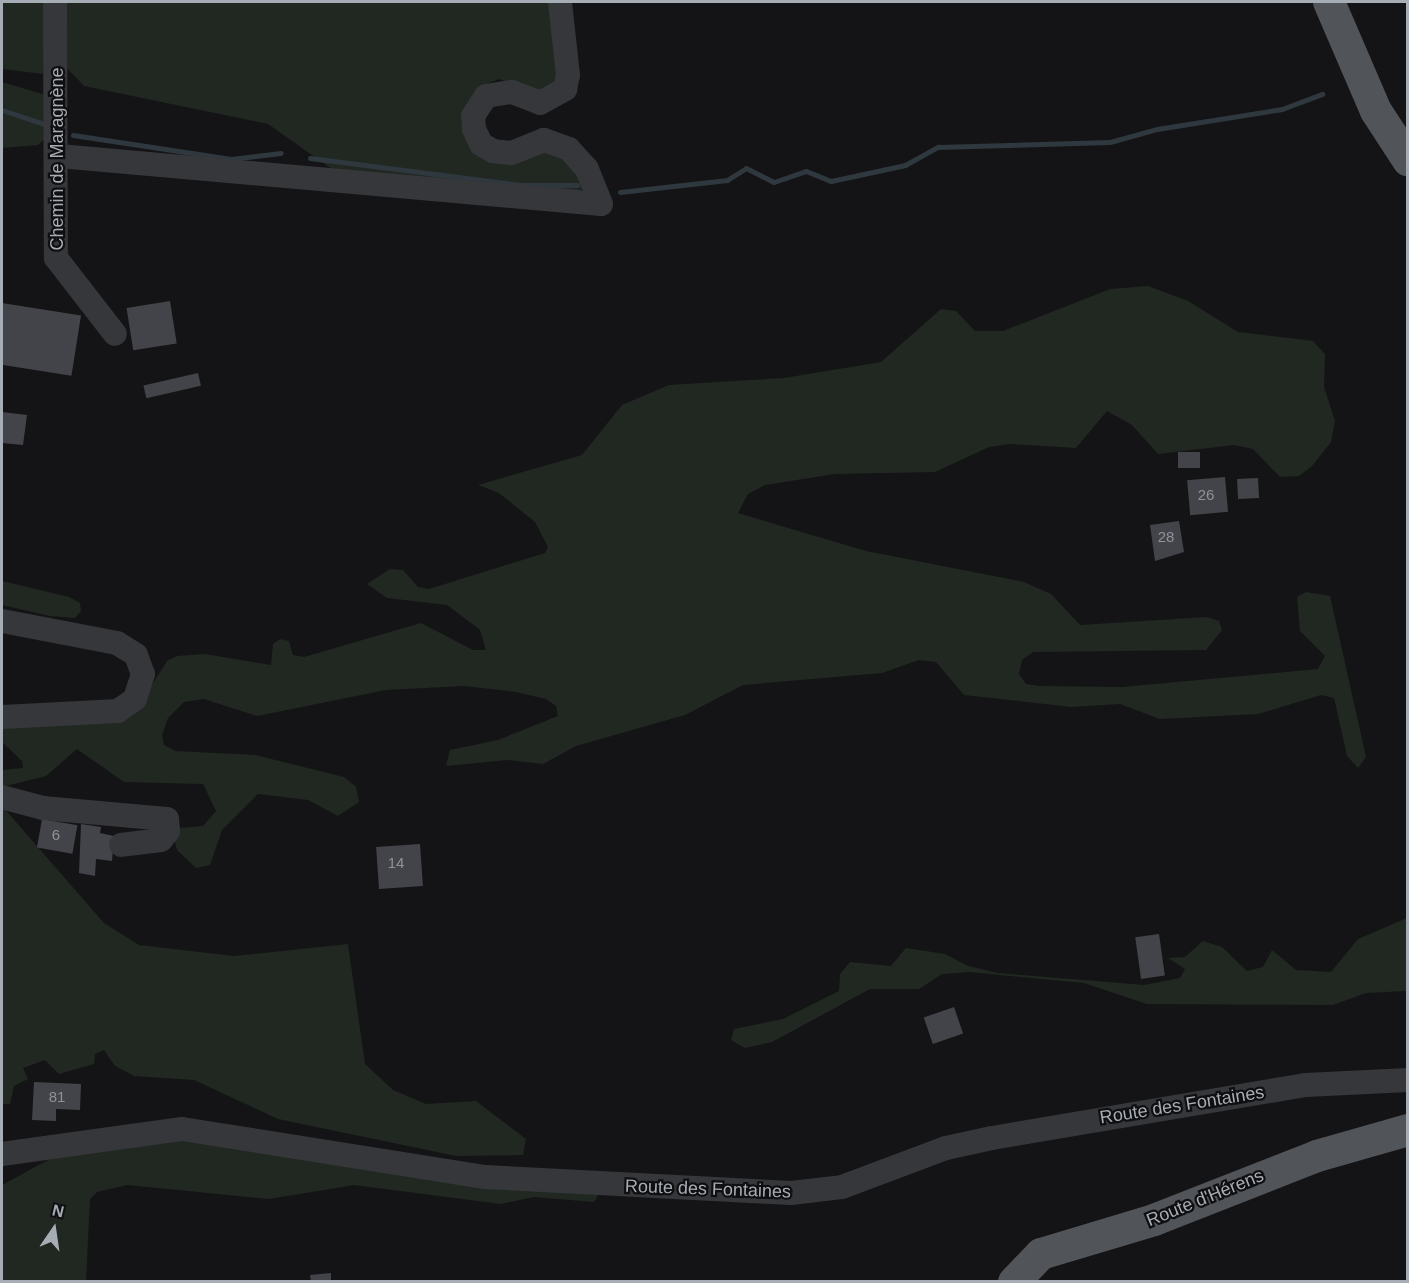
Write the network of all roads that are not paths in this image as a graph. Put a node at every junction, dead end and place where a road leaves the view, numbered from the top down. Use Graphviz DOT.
graph roads {
  1 [pos="55,2"];
  2 [pos="560,2"];
  3 [pos="1329,2"];
  4 [pos="59,156"];
  5 [pos="1407,160"];
  6 [pos="115,333"];
  7 [pos="2,621"];
  8 [pos="2,717"];
  9 [pos="2,797"];
  10 [pos="121,845"];
  11 [pos="1407,1080"];
  12 [pos="1407,1130"];
  13 [pos="2,1154"];
  14 [pos="1014,1281"];
  1 -- 4 [label="street, Chemin de Maragnène"];
  2 -- 4 [label="street"];
  3 -- 5 [label="main road"];
  4 -- 6 [label="street, Chemin de Maragnène"];
  7 -- 8 [label="street"];
  9 -- 10 [label="street"];
  11 -- 13 [label="street, Route des Fontaines"];
  12 -- 14 [label="main road, Route d'Hérens"];
}
